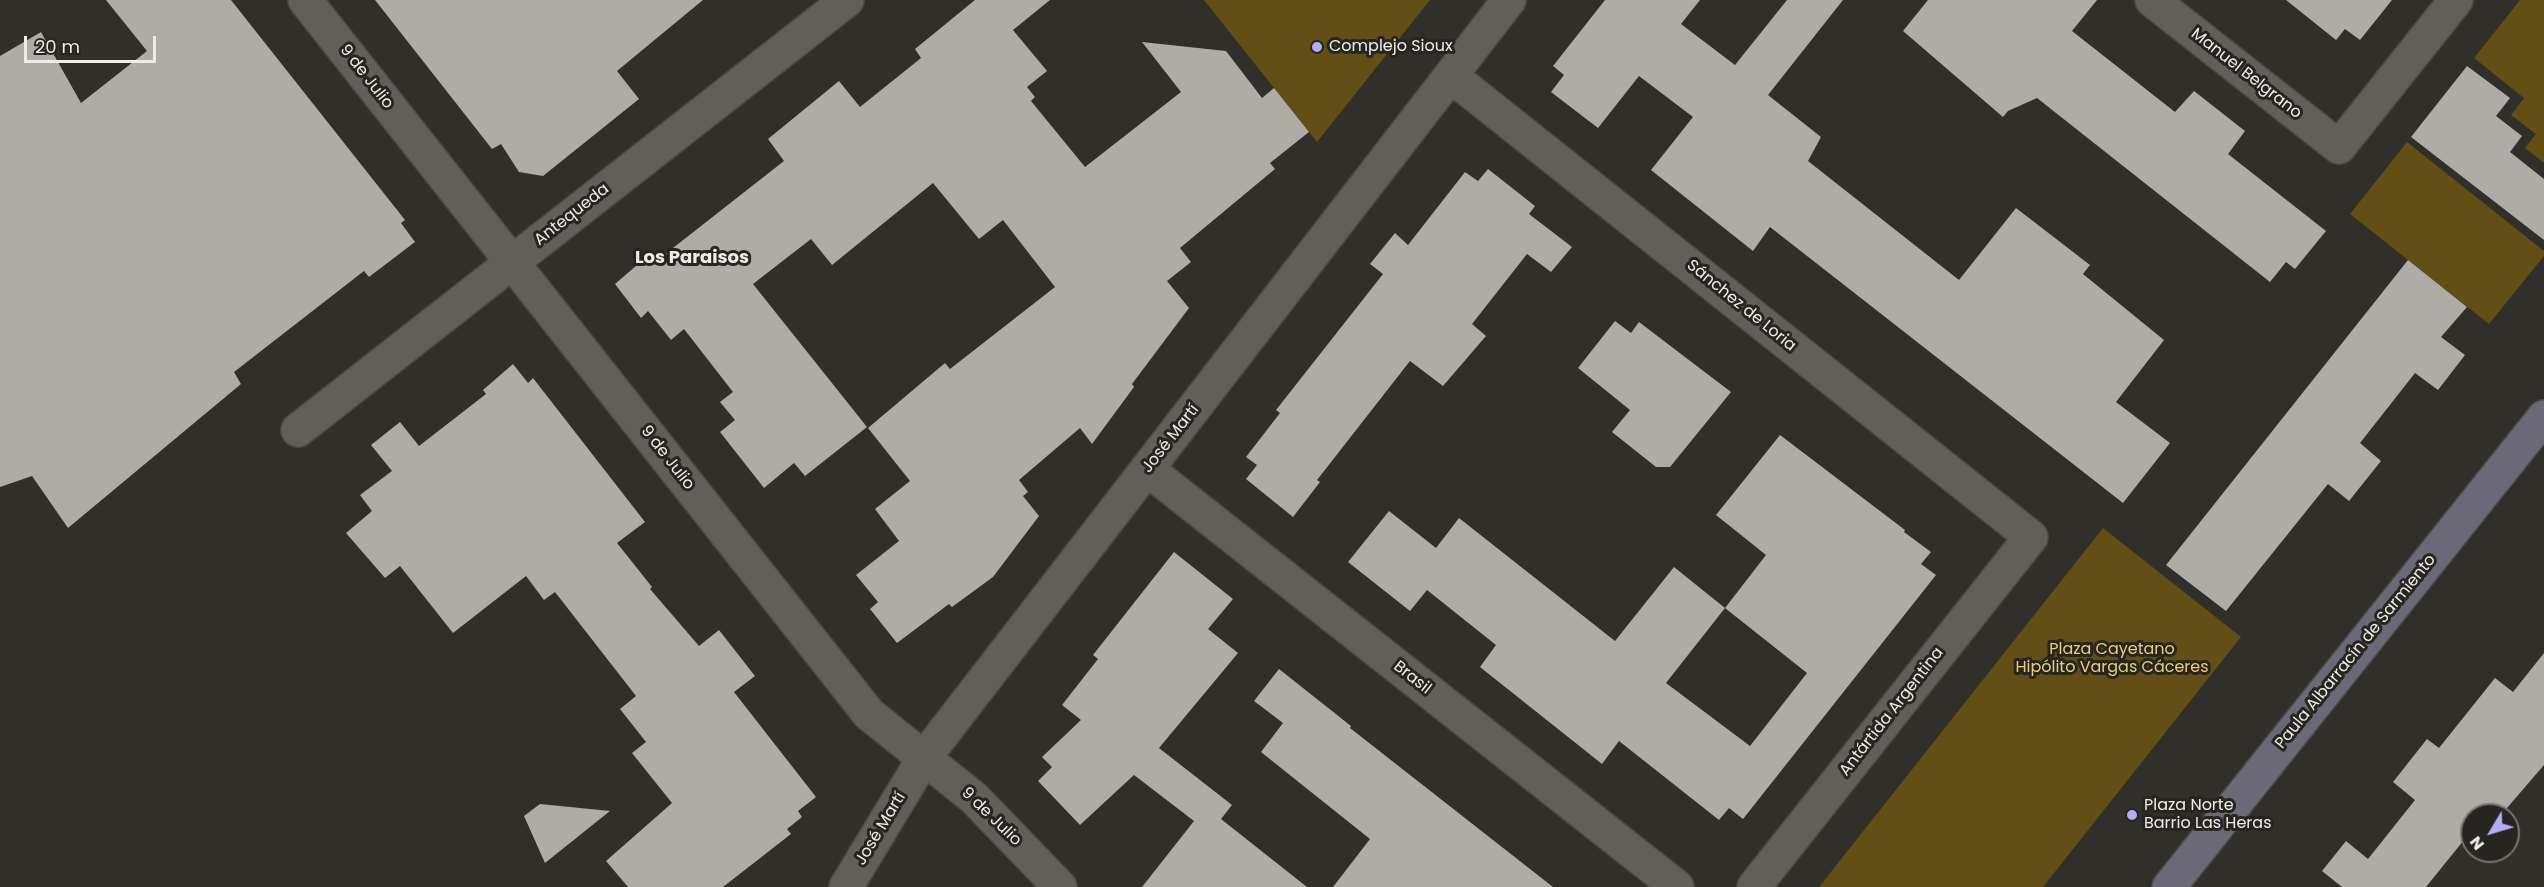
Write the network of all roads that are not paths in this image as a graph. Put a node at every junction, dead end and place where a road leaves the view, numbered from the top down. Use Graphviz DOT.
graph roads {
  1 [pos="305,0"];
  2 [pos="846,0"];
  3 [pos="1509,0"];
  4 [pos="2152,0"];
  5 [pos="2456,0"];
  6 [pos="1451,76"];
  7 [pos="512,262"];
  8 [pos="2544,417"];
  9 [pos="298,430"];
  10 [pos="1148,469"];
  11 [pos="2031,537"];
  12 [pos="924,758"];
  13 [pos="846,887"];
  14 [pos="1060,887"];
  15 [pos="1677,887"];
  16 [pos="1754,887"];
  17 [pos="2170,887"];
  1 -- 7 [label="street, 9 de Julio"];
  2 -- 7 [label="street, Antequeda"];
  3 -- 6 [label="street, José Martí"];
  4 -- 5 [label="street, Manuel Belgrano"];
  6 -- 10 [label="street, José Martí"];
  6 -- 11 [label="street, Sánchez de Loria"];
  7 -- 9 [label="street, Antequeda"];
  7 -- 12 [label="street, 9 de Julio"];
  8 -- 17 [label="main road, Paula Albarracín de Sarmiento"];
  10 -- 12 [label="street, José Martí"];
  10 -- 15 [label="street, Brasil"];
  11 -- 16 [label="street, Antártida Argentina"];
  12 -- 13 [label="street, José Martí"];
  12 -- 14 [label="street, 9 de Julio"];
}
